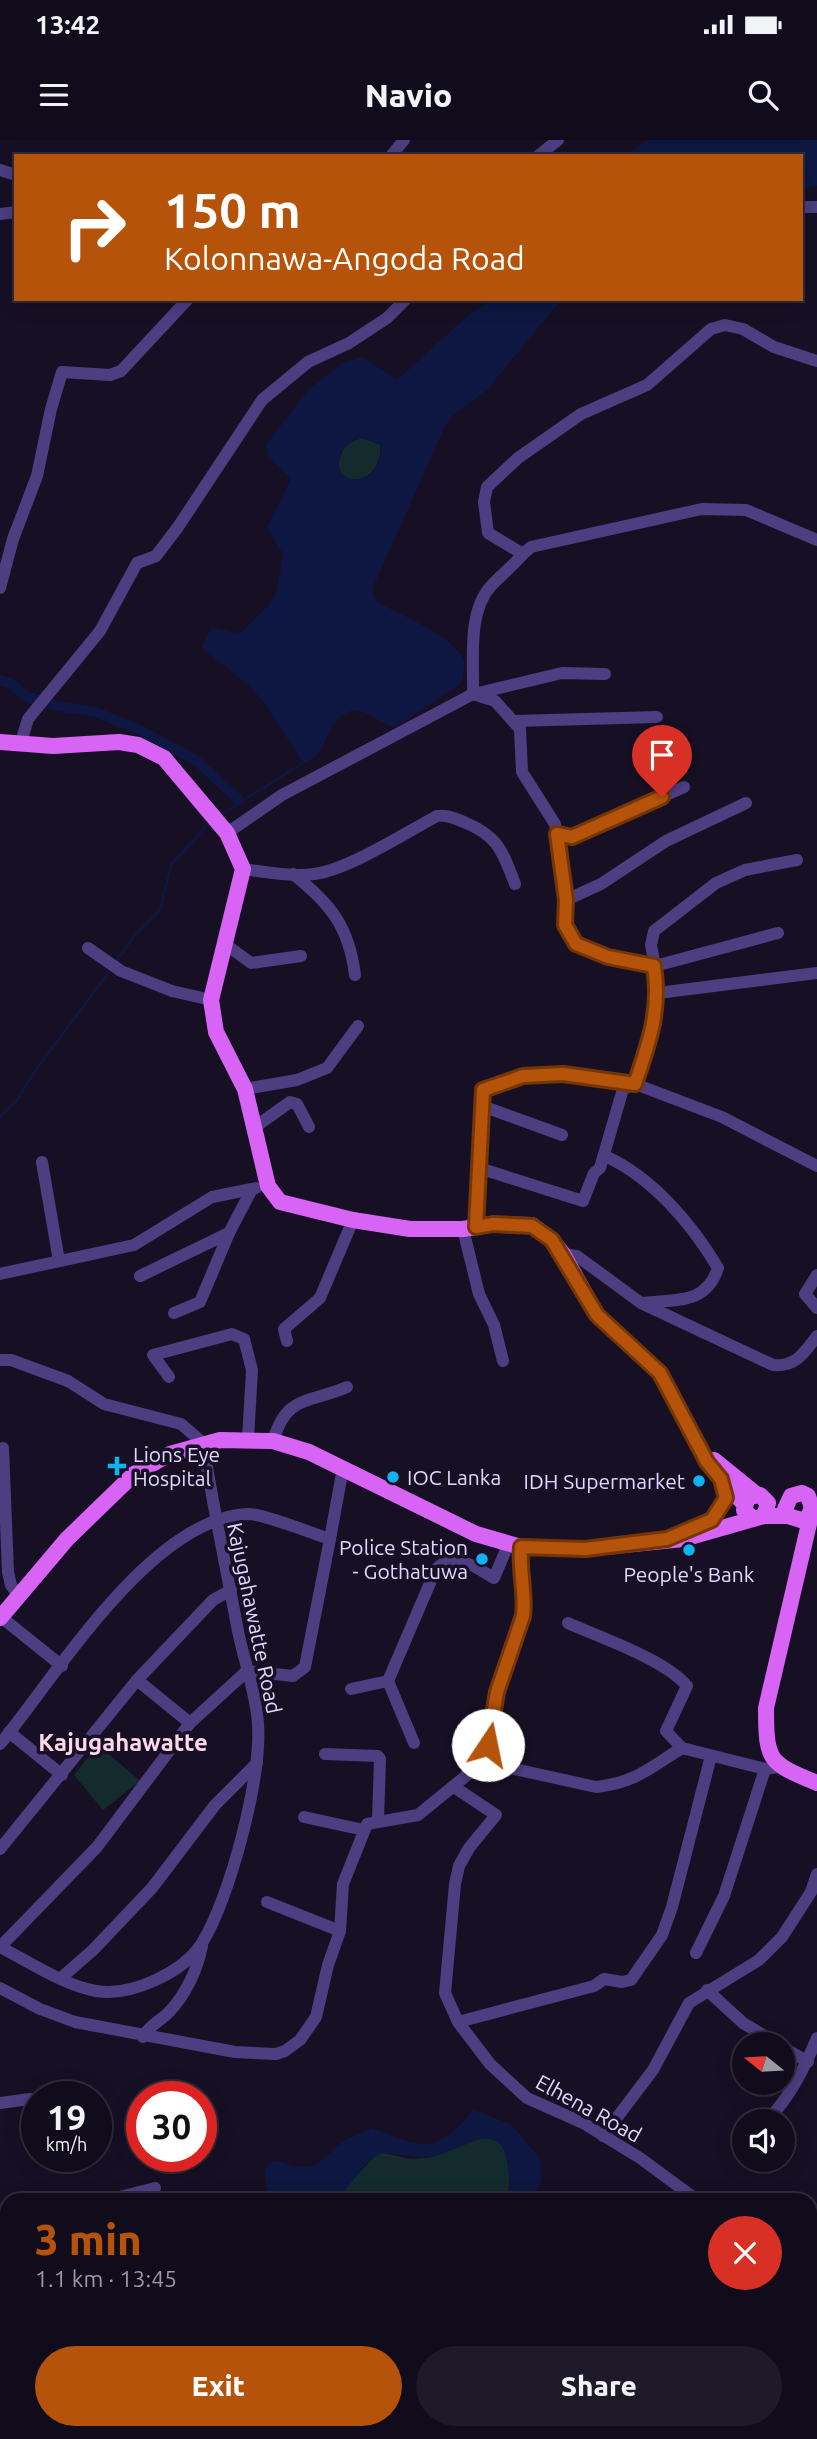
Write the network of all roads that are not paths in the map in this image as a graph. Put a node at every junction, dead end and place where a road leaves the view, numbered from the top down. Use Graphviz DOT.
graph roads {
  1 [pos="404,140"];
  2 [pos="558,140"];
  3 [pos="393,154"];
  4 [pos="540,154"];
  5 [pos="186,301"];
  6 [pos="404,301"];
  7 [pos="817,361"];
  8 [pos="7,538"];
  9 [pos="817,540"];
  10 [pos="523,554"];
  11 [pos="0,588"];
  12 [pos="605,674"];
  13 [pos="474,694"];
  14 [pos="657,717"];
  15 [pos="515,721"];
  16 [pos="0,742"];
  17 [pos="20,745"];
  18 [pos="684,787"];
  19 [pos="746,803"];
  20 [pos="219,822"];
  21 [pos="557,834"];
  22 [pos="796,860"];
  23 [pos="243,869"];
  24 [pos="293,874"];
  25 [pos="515,884"];
  26 [pos="566,900"];
  27 [pos="778,933"];
  28 [pos="225,944"];
  29 [pos="88,948"];
  30 [pos="301,956"];
  31 [pos="654,966"];
  32 [pos="817,973"];
  33 [pos="355,975"];
  34 [pos="658,993"];
  35 [pos="211,1000"];
  36 [pos="358,1026"];
  37 [pos="635,1084"];
  38 [pos="244,1089"];
  39 [pos="482,1106"];
  40 [pos="255,1127"];
  41 [pos="309,1127"];
  42 [pos="562,1135"];
  43 [pos="605,1156"];
  44 [pos="42,1162"];
  45 [pos="817,1166"];
  46 [pos="479,1168"];
  47 [pos="260,1187"];
  48 [pos="353,1220"];
  49 [pos="469,1228"];
  50 [pos="229,1233"];
  51 [pos="563,1254"];
  52 [pos="59,1261"];
  53 [pos="0,1274"];
  54 [pos="817,1275"];
  55 [pos="140,1276"];
  56 [pos="641,1303"];
  57 [pos="817,1308"];
  58 [pos="174,1312"];
  59 [pos="817,1336"];
  60 [pos="287,1341"];
  61 [pos="0,1360"];
  62 [pos="503,1361"];
  63 [pos="169,1377"];
  64 [pos="347,1387"];
  65 [pos="248,1439"];
  66 [pos="273,1441"];
  67 [pos="203,1443"];
  68 [pos="3,1448"];
  69 [pos="702,1449"];
  70 [pos="343,1468"];
  71 [pos="721,1479"];
  72 [pos="803,1494"];
  73 [pos="754,1506"];
  74 [pos="814,1508"];
  75 [pos="791,1517"];
  76 [pos="712,1520"];
  77 [pos="215,1522"];
  78 [pos="330,1539"];
  79 [pos="667,1539"];
  80 [pos="515,1546"];
  81 [pos="803,1550"];
  82 [pos="231,1590"];
  83 [pos="18,1595"];
  84 [pos="1,1618"];
  85 [pos="568,1623"];
  86 [pos="62,1666"];
  87 [pos="247,1671"];
  88 [pos="137,1679"];
  89 [pos="388,1681"];
  90 [pos="351,1689"];
  91 [pos="190,1723"];
  92 [pos="9,1732"];
  93 [pos="414,1743"];
  94 [pos="0,1744"];
  95 [pos="682,1748"];
  96 [pos="325,1754"];
  97 [pos="711,1756"];
  98 [pos="484,1762"];
  99 [pos="257,1763"];
  100 [pos="771,1768"];
  101 [pos="62,1775"];
  102 [pos="817,1783"];
  103 [pos="454,1787"];
  104 [pos="304,1818"];
  105 [pos="378,1820"];
  106 [pos="364,1830"];
  107 [pos="0,1849"];
  108 [pos="817,1874"];
  109 [pos="267,1902"];
  110 [pos="340,1931"];
  111 [pos="202,1942"];
  112 [pos="0,1947"];
  113 [pos="696,1953"];
  114 [pos="61,1978"];
  115 [pos="0,1987"];
  116 [pos="707,1990"];
  117 [pos="458,2022"];
  118 [pos="758,2032"];
  119 [pos="143,2037"];
  120 [pos="817,2038"];
  121 [pos="795,2055"];
  122 [pos="807,2062"];
  123 [pos="21,2100"];
  124 [pos="0,2103"];
  125 [pos="778,2109"];
  126 [pos="603,2136"];
  127 [pos="155,2188"];
  128 [pos="135,2193"];
  129 [pos="687,2193"];
  1 -- 3 [label="street"];
  2 -- 4 [label="street"];
  5 -- 8 [label="street"];
  6 -- 17 [label="street"];
  7 -- 10 [label="street"];
  8 -- 11 [label="street"];
  9 -- 10 [label="street"];
  10 -- 13 [label="street"];
  12 -- 13 [label="street"];
  13 -- 15 [label="street"];
  13 -- 20 [label="street"];
  14 -- 15 [label="street"];
  15 -- 21 [label="street"];
  16 -- 17 [label="main road"];
  17 -- 20 [label="main road"];
  18 -- 21 [label="street"];
  19 -- 26 [label="street"];
  20 -- 23 [label="main road"];
  21 -- 26 [label="street"];
  22 -- 31 [label="street"];
  23 -- 24 [label="street"];
  23 -- 28 [label="main road"];
  24 -- 25 [label="street"];
  24 -- 33 [label="street"];
  26 -- 31 [label="street"];
  27 -- 31 [label="street"];
  28 -- 30 [label="street"];
  28 -- 35 [label="main road"];
  29 -- 35 [label="street"];
  31 -- 34 [label="street"];
  32 -- 34 [label="street"];
  34 -- 37 [label="street"];
  35 -- 38 [label="main road"];
  36 -- 38 [label="street"];
  37 -- 39 [label="street"];
  37 -- 43 [label="street"];
  37 -- 45 [label="street"];
  38 -- 40 [label="main road"];
  39 -- 42 [label="street"];
  39 -- 46 [label="street"];
  40 -- 41 [label="street"];
  40 -- 47 [label="main road"];
  43 -- 46 [label="street"];
  43 -- 56 [label="street"];
  44 -- 52 [label="street"];
  46 -- 49 [label="street"];
  47 -- 48 [label="main road"];
  47 -- 50 [label="street"];
  47 -- 52 [label="street"];
  48 -- 49 [label="main road"];
  48 -- 60 [label="street"];
  49 -- 51 [label="main road"];
  49 -- 62 [label="street"];
  50 -- 55 [label="street"];
  50 -- 58 [label="street"];
  51 -- 56 [label="street"];
  51 -- 69 [label="main road"];
  52 -- 53 [label="street"];
  54 -- 57 [label="street"];
  56 -- 59 [label="street"];
  61 -- 67 [label="street"];
  63 -- 65 [label="street"];
  64 -- 66 [label="street"];
  65 -- 66 [label="main road"];
  65 -- 67 [label="main road"];
  66 -- 70 [label="main road"];
  67 -- 77 [label="street, Kajugahawatte Road"];
  67 -- 83 [label="main road"];
  68 -- 83 [label="street"];
  69 -- 71 [label="main road"];
  69 -- 73 [label="main road"];
  70 -- 78 [label="street"];
  70 -- 80 [label="main road"];
  71 -- 73 [label="main road"];
  71 -- 76 [label="main road"];
  72 -- 73 [label="main road"];
  72 -- 74 [label="main road"];
  72 -- 75 [label="main road"];
  73 -- 75 [label="main road"];
  73 -- 76 [label="main road"];
  73 -- 79 [label="main road"];
  74 -- 75 [label="main road"];
  74 -- 81 [label="main road"];
  75 -- 81 [label="main road"];
  76 -- 79 [label="main road"];
  77 -- 78 [label="street"];
  77 -- 82 [label="street, Kajugahawatte Road"];
  77 -- 86 [label="street"];
  78 -- 87 [label="street"];
  79 -- 80 [label="main road"];
  80 -- 89 [label="street"];
  80 -- 98 [label="street"];
  81 -- 100 [label="main road"];
  82 -- 87 [label="street, Kajugahawatte Road"];
  82 -- 88 [label="street"];
  83 -- 84 [label="main road"];
  84 -- 86 [label="street"];
  85 -- 95 [label="street"];
  86 -- 92 [label="street"];
  87 -- 91 [label="street"];
  87 -- 99 [label="street, Kajugahawatte Road"];
  88 -- 91 [label="street"];
  88 -- 101 [label="street"];
  89 -- 90 [label="street"];
  89 -- 93 [label="street"];
  91 -- 112 [label="street"];
  92 -- 94 [label="street"];
  92 -- 101 [label="street"];
  95 -- 97 [label="street"];
  95 -- 98 [label="street"];
  96 -- 105 [label="street"];
  97 -- 100 [label="street"];
  97 -- 117 [label="street"];
  98 -- 103 [label="street"];
  99 -- 111 [label="street, Kajugahawatte Road"];
  99 -- 114 [label="street"];
  100 -- 102 [label="main road"];
  100 -- 113 [label="street"];
  101 -- 107 [label="street"];
  103 -- 105 [label="street"];
  103 -- 117 [label="street, Elhena Road"];
  104 -- 106 [label="street"];
  105 -- 106 [label="street"];
  106 -- 110 [label="street"];
  108 -- 116 [label="street"];
  109 -- 110 [label="street"];
  110 -- 119 [label="street"];
  111 -- 114 [label="street, Kajugahawatte Road"];
  111 -- 119 [label="street"];
  112 -- 114 [label="street, Kajugahawatte Road"];
  115 -- 119 [label="street"];
  116 -- 118 [label="street"];
  116 -- 126 [label="street"];
  117 -- 126 [label="street, Elhena Road"];
  120 -- 122 [label="street"];
  121 -- 122 [label="street"];
  122 -- 125 [label="street"];
  123 -- 124 [label="street"];
  126 -- 129 [label="street, Elhena Road"];
  127 -- 128 [label="street"];
}
